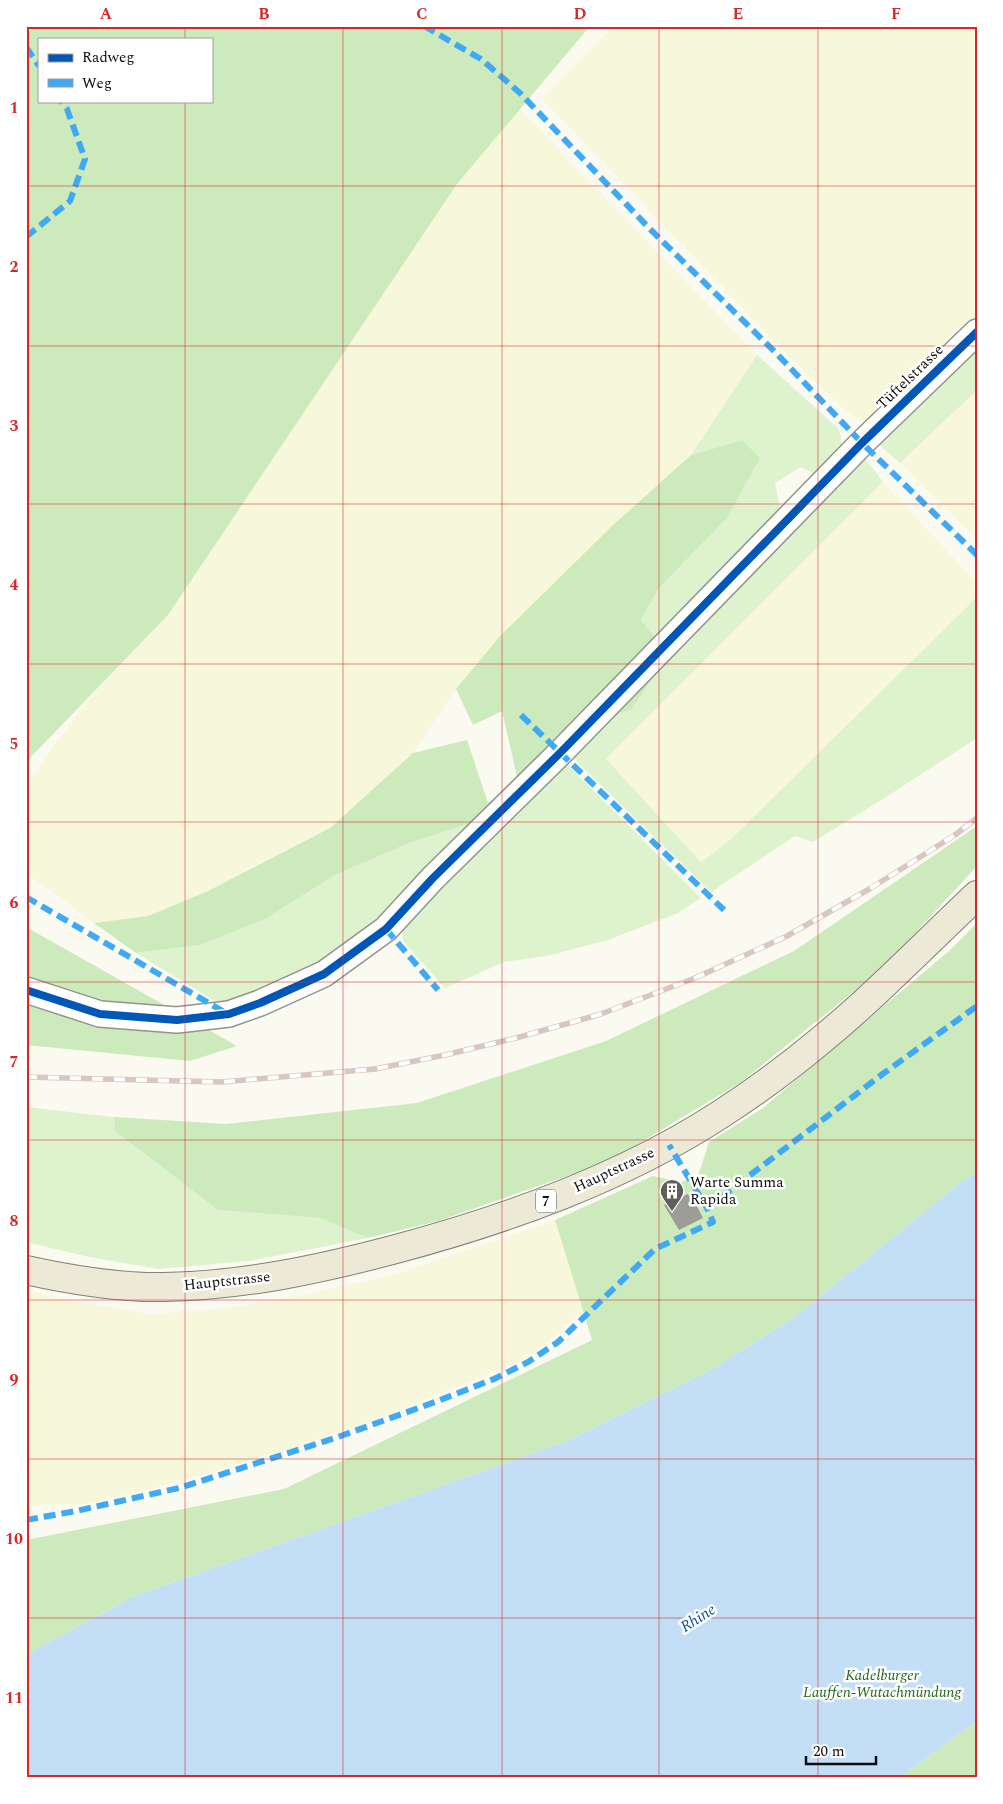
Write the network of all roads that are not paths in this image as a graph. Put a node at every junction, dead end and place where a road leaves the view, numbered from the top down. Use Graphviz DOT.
graph roads {
  1 [pos="977,332"];
  2 [pos="977,895"];
  3 [pos="26,990"];
  4 [pos="26,1270"];
  1 -- 3 [label="street, Tüftelstrasse"];
  2 -- 4 [label="main road, Hauptstrasse / 7"];
}
